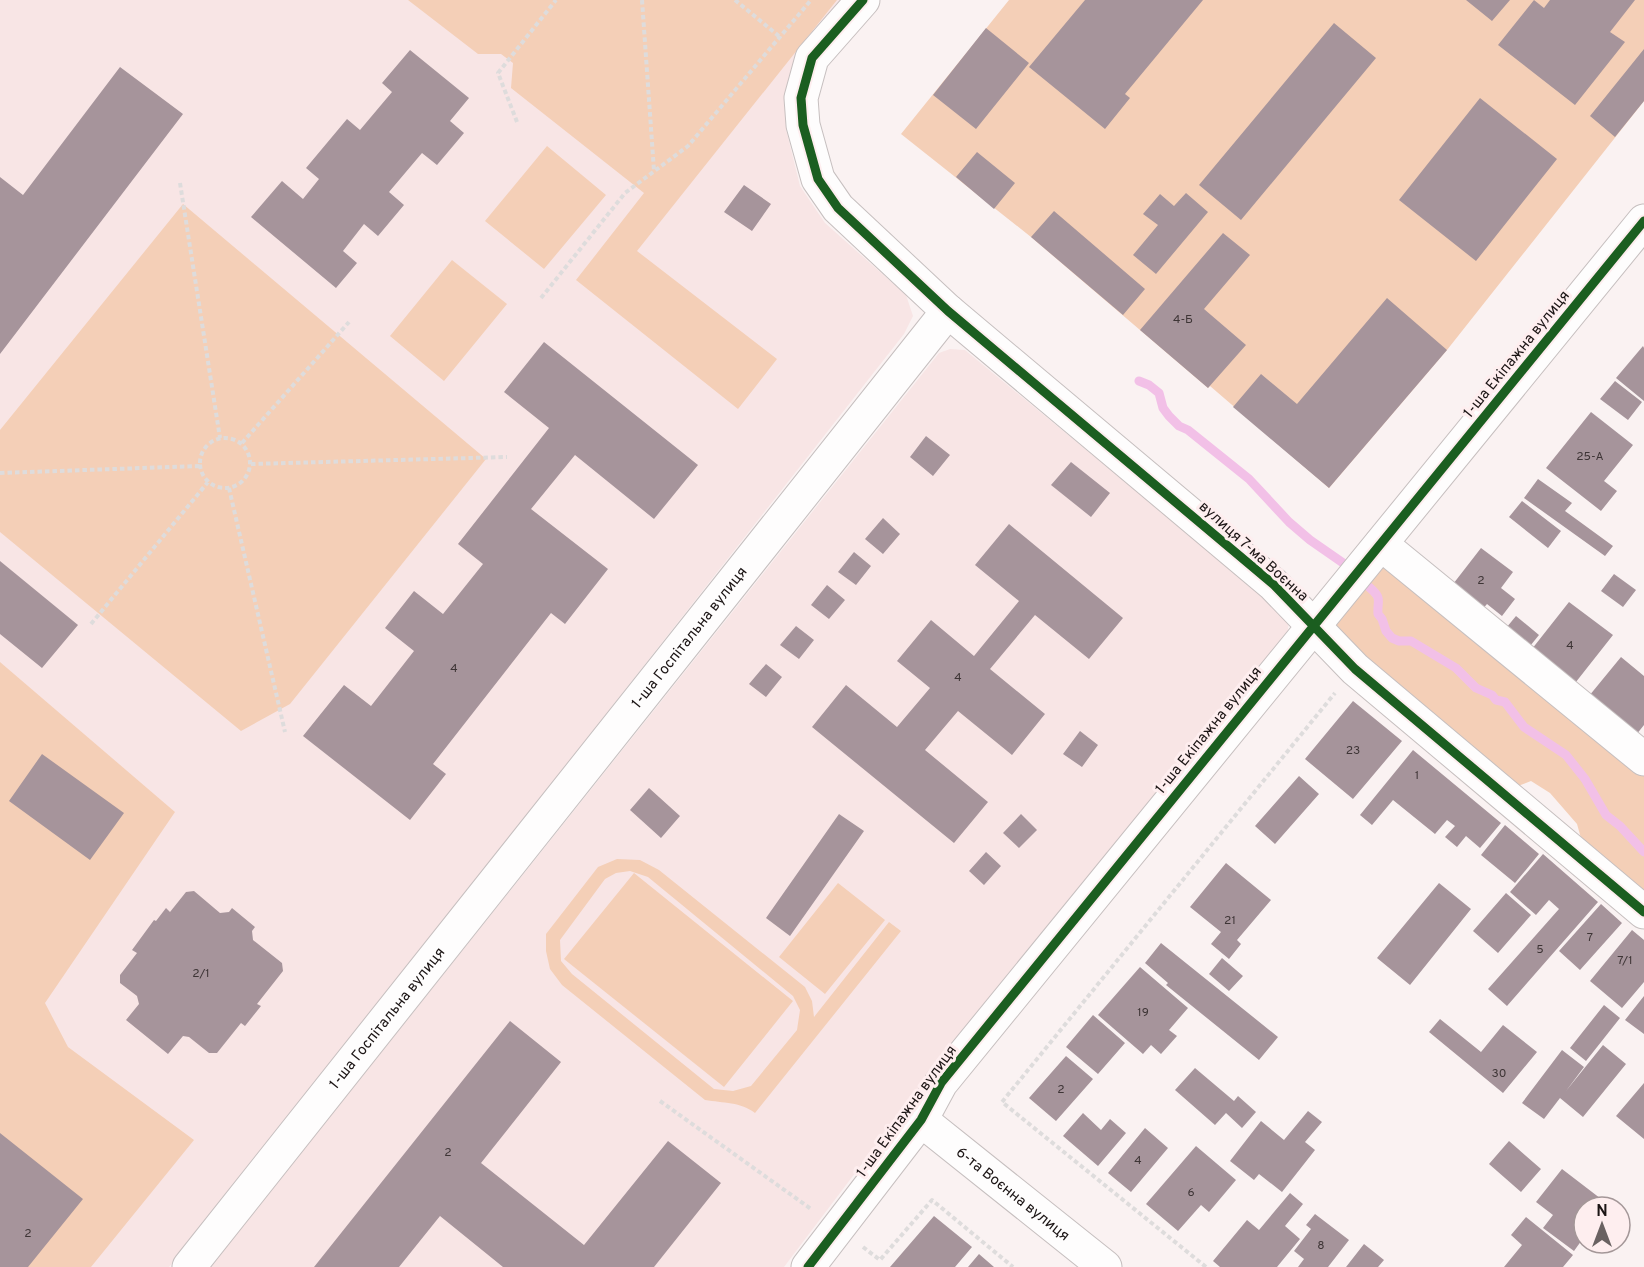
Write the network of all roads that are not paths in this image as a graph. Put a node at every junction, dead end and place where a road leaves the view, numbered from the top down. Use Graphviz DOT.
graph roads {
  1 [pos="863,0"];
  2 [pos="1644,221"];
  3 [pos="948,311"];
  4 [pos="1381,544"];
  5 [pos="1313,626"];
  6 [pos="1644,759"];
  7 [pos="1644,912"];
  8 [pos="921,1120"];
  9 [pos="189,1267"];
  10 [pos="808,1267"];
  11 [pos="1105,1267"];
  1 -- 3 [label="street"];
  2 -- 4 [label="street, 1-ша Екіпажна вулиця"];
  3 -- 5 [label="street, вулиця 7-ма Воєнна"];
  3 -- 9 [label="street, 1-ша Госпітальна вулиця"];
  4 -- 5 [label="street, 1-ша Екіпажна вулиця"];
  4 -- 6 [label="street"];
  5 -- 7 [label="street, вулиця 7-ма Воєнна"];
  5 -- 8 [label="street, 1-ша Екіпажна вулиця"];
  8 -- 10 [label="street, 1-ша Екіпажна вулиця"];
  8 -- 11 [label="street, 6-та Воєнна вулиця"];
}
